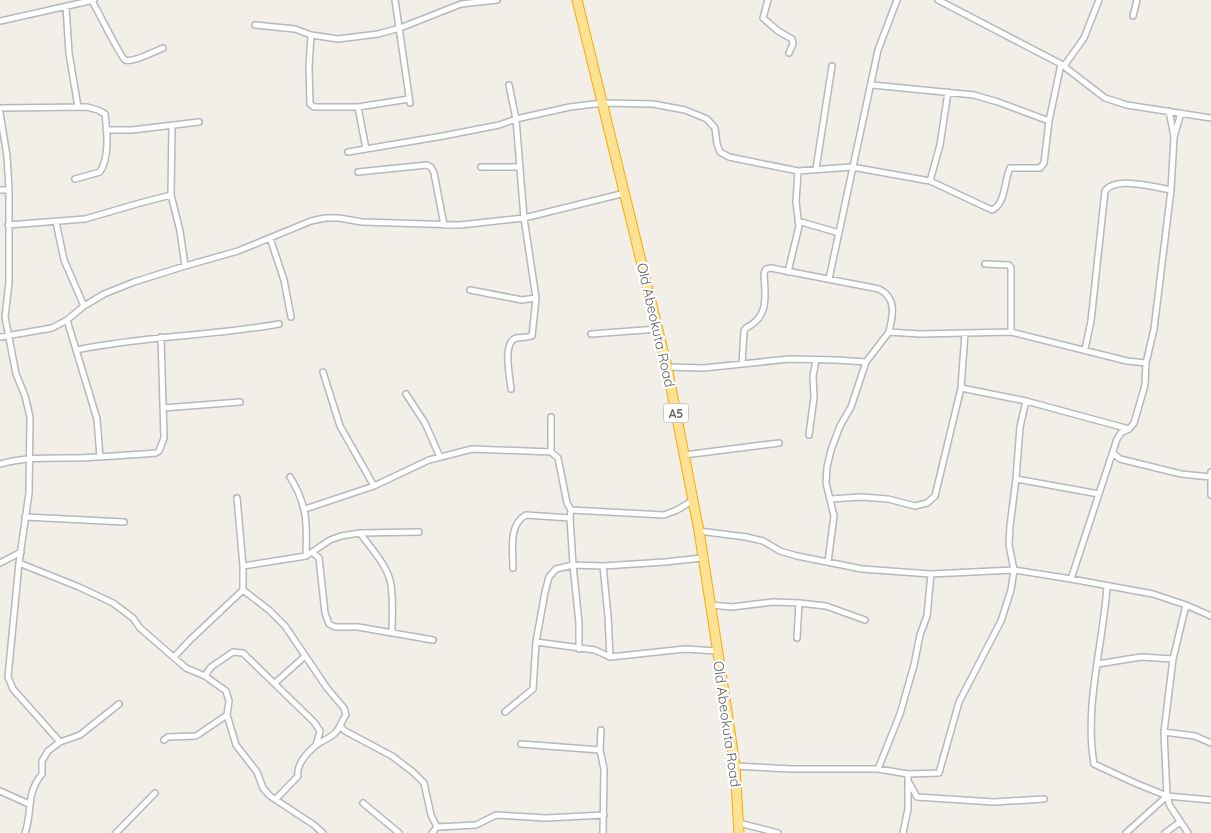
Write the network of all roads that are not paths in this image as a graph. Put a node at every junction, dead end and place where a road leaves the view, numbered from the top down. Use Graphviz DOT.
graph roads {
  1 [pos="93,0"];
  2 [pos="395,0"];
  3 [pos="497,0"];
  4 [pos="577,0"];
  5 [pos="768,0"];
  6 [pos="897,0"];
  7 [pos="938,0"];
  8 [pos="1092,0"];
  9 [pos="1137,0"];
  10 [pos="460,2"];
  11 [pos="1099,2"];
  12 [pos="66,7"];
  13 [pos="1133,16"];
  14 [pos="0,21"];
  15 [pos="254,25"];
  16 [pos="400,28"];
  17 [pos="312,35"];
  18 [pos="163,48"];
  19 [pos="789,53"];
  20 [pos="1062,65"];
  21 [pos="832,66"];
  22 [pos="509,85"];
  23 [pos="872,85"];
  24 [pos="948,92"];
  25 [pos="603,103"];
  26 [pos="78,107"];
  27 [pos="358,107"];
  28 [pos="0,108"];
  29 [pos="1169,111"];
  30 [pos="0,113"];
  31 [pos="1181,113"];
  32 [pos="1211,118"];
  33 [pos="516,119"];
  34 [pos="1049,121"];
  35 [pos="199,122"];
  36 [pos="172,125"];
  37 [pos="106,130"];
  38 [pos="1174,137"];
  39 [pos="366,148"];
  40 [pos="348,152"];
  41 [pos="481,167"];
  42 [pos="520,167"];
  43 [pos="852,167"];
  44 [pos="816,169"];
  45 [pos="798,171"];
  46 [pos="358,172"];
  47 [pos="75,179"];
  48 [pos="930,181"];
  49 [pos="0,190"];
  50 [pos="9,190"];
  51 [pos="1171,190"];
  52 [pos="624,193"];
  53 [pos="172,195"];
  54 [pos="524,218"];
  55 [pos="798,221"];
  56 [pos="56,222"];
  57 [pos="8,225"];
  58 [pos="444,225"];
  59 [pos="839,233"];
  60 [pos="270,238"];
  61 [pos="985,264"];
  62 [pos="185,266"];
  63 [pos="788,272"];
  64 [pos="829,279"];
  65 [pos="470,290"];
  66 [pos="536,298"];
  67 [pos="84,306"];
  68 [pos="291,317"];
  69 [pos="68,320"];
  70 [pos="280,324"];
  71 [pos="658,329"];
  72 [pos="889,332"];
  73 [pos="1011,332"];
  74 [pos="965,333"];
  75 [pos="591,334"];
  76 [pos="8,336"];
  77 [pos="0,337"];
  78 [pos="161,337"];
  79 [pos="1085,349"];
  80 [pos="76,350"];
  81 [pos="816,360"];
  82 [pos="866,362"];
  83 [pos="1146,363"];
  84 [pos="742,364"];
  85 [pos="667,367"];
  86 [pos="323,372"];
  87 [pos="961,388"];
  88 [pos="511,389"];
  89 [pos="406,394"];
  90 [pos="1026,401"];
  91 [pos="240,402"];
  92 [pos="163,408"];
  93 [pos="551,417"];
  94 [pos="1129,429"];
  95 [pos="809,435"];
  96 [pos="779,443"];
  97 [pos="551,452"];
  98 [pos="1113,453"];
  99 [pos="684,455"];
  100 [pos="100,457"];
  101 [pos="440,457"];
  102 [pos="30,459"];
  103 [pos="1120,459"];
  104 [pos="1110,461"];
  105 [pos="0,464"];
  106 [pos="1211,476"];
  107 [pos="290,477"];
  108 [pos="1016,479"];
  109 [pos="374,486"];
  110 [pos="1100,494"];
  111 [pos="1211,495"];
  112 [pos="237,498"];
  113 [pos="831,499"];
  114 [pos="692,501"];
  115 [pos="305,509"];
  116 [pos="571,510"];
  117 [pos="25,517"];
  118 [pos="570,518"];
  119 [pos="124,522"];
  120 [pos="699,531"];
  121 [pos="419,532"];
  122 [pos="360,533"];
  123 [pos="21,552"];
  124 [pos="313,552"];
  125 [pos="306,556"];
  126 [pos="702,558"];
  127 [pos="828,562"];
  128 [pos="0,563"];
  129 [pos="19,563"];
  130 [pos="573,564"];
  131 [pos="242,566"];
  132 [pos="602,566"];
  133 [pos="512,568"];
  134 [pos="1014,570"];
  135 [pos="931,574"];
  136 [pos="1071,579"];
  137 [pos="1107,587"];
  138 [pos="242,590"];
  139 [pos="798,603"];
  140 [pos="710,605"];
  141 [pos="1186,605"];
  142 [pos="1211,616"];
  143 [pos="865,620"];
  144 [pos="392,632"];
  145 [pos="797,638"];
  146 [pos="433,640"];
  147 [pos="536,642"];
  148 [pos="579,649"];
  149 [pos="717,650"];
  150 [pos="304,656"];
  151 [pos="174,657"];
  152 [pos="610,657"];
  153 [pos="1173,659"];
  154 [pos="1098,664"];
  155 [pos="205,676"];
  156 [pos="274,683"];
  157 [pos="119,704"];
  158 [pos="505,712"];
  159 [pos="228,715"];
  160 [pos="341,727"];
  161 [pos="601,730"];
  162 [pos="1164,732"];
  163 [pos="164,740"];
  164 [pos="60,742"];
  165 [pos="1211,743"];
  166 [pos="521,744"];
  167 [pos="316,745"];
  168 [pos="600,750"];
  169 [pos="735,766"];
  170 [pos="878,769"];
  171 [pos="908,774"];
  172 [pos="908,782"];
  173 [pos="0,791"];
  174 [pos="155,793"];
  175 [pos="1167,796"];
  176 [pos="276,799"];
  177 [pos="1044,799"];
  178 [pos="1211,800"];
  179 [pos="362,803"];
  180 [pos="28,804"];
  181 [pos="604,815"];
  182 [pos="1180,822"];
  183 [pos="738,823"];
  184 [pos="436,827"];
  185 [pos="25,833"];
  186 [pos="116,833"];
  187 [pos="323,833"];
  188 [pos="399,833"];
  189 [pos="432,833"];
  190 [pos="603,833"];
  191 [pos="738,833"];
  192 [pos="778,833"];
  193 [pos="903,833"];
  194 [pos="1126,833"];
  195 [pos="1165,833"];
  196 [pos="1188,833"];
  1 -- 12 [label="street"];
  1 -- 18 [label="street"];
  2 -- 16 [label="street"];
  3 -- 10 [label="street"];
  4 -- 25 [label="highway, Old Abeokuta Road / A5"];
  5 -- 19 [label="street"];
  6 -- 23 [label="street"];
  7 -- 20 [label="street"];
  8 -- 11 [label="street"];
  9 -- 13 [label="street"];
  10 -- 16 [label="street"];
  11 -- 20 [label="street"];
  12 -- 14 [label="street"];
  12 -- 26 [label="street"];
  15 -- 17 [label="street"];
  16 -- 17 [label="street"];
  16 -- 27 [label="street"];
  17 -- 27 [label="street"];
  20 -- 29 [label="street"];
  20 -- 34 [label="street"];
  21 -- 44 [label="street"];
  22 -- 33 [label="street"];
  23 -- 24 [label="street"];
  23 -- 43 [label="street"];
  24 -- 34 [label="street"];
  24 -- 48 [label="street"];
  25 -- 33 [label="street"];
  25 -- 45 [label="street"];
  25 -- 52 [label="highway, Old Abeokuta Road / A5"];
  26 -- 28 [label="street"];
  26 -- 37 [label="street"];
  27 -- 39 [label="street"];
  29 -- 31 [label="street"];
  29 -- 38 [label="street"];
  30 -- 50 [label="street"];
  31 -- 32 [label="street"];
  31 -- 38 [label="street"];
  33 -- 39 [label="street"];
  33 -- 42 [label="street"];
  34 -- 48 [label="street"];
  35 -- 36 [label="street"];
  36 -- 37 [label="street"];
  36 -- 53 [label="street"];
  37 -- 47 [label="street"];
  38 -- 51 [label="street"];
  39 -- 40 [label="street"];
  41 -- 42 [label="street"];
  42 -- 54 [label="street"];
  43 -- 44 [label="street"];
  43 -- 48 [label="street"];
  43 -- 59 [label="street"];
  44 -- 45 [label="street"];
  45 -- 55 [label="street"];
  46 -- 58 [label="street"];
  49 -- 50 [label="street"];
  50 -- 57 [label="street"];
  51 -- 79 [label="street"];
  51 -- 83 [label="street"];
  52 -- 54 [label="street"];
  52 -- 71 [label="highway, Old Abeokuta Road / A5"];
  53 -- 56 [label="street"];
  53 -- 62 [label="street"];
  54 -- 58 [label="street"];
  54 -- 66 [label="street"];
  55 -- 59 [label="street"];
  55 -- 63 [label="street"];
  56 -- 57 [label="street"];
  56 -- 67 [label="street"];
  57 -- 76 [label="street"];
  58 -- 60 [label="street"];
  59 -- 64 [label="street"];
  60 -- 62 [label="street"];
  60 -- 68 [label="street"];
  61 -- 73 [label="street"];
  62 -- 67 [label="street"];
  63 -- 64 [label="street"];
  63 -- 84 [label="street"];
  64 -- 72 [label="street"];
  65 -- 66 [label="street"];
  66 -- 88 [label="street"];
  67 -- 69 [label="street"];
  69 -- 76 [label="street"];
  69 -- 80 [label="street"];
  70 -- 78 [label="street"];
  71 -- 75 [label="street"];
  71 -- 85 [label="highway, Old Abeokuta Road / A5"];
  72 -- 74 [label="street"];
  72 -- 82 [label="street"];
  73 -- 74 [label="street"];
  73 -- 79 [label="street"];
  74 -- 87 [label="street"];
  76 -- 77 [label="street"];
  76 -- 102 [label="street"];
  78 -- 80 [label="street"];
  78 -- 92 [label="street"];
  79 -- 83 [label="street"];
  80 -- 100 [label="street"];
  81 -- 82 [label="street"];
  81 -- 84 [label="street"];
  81 -- 95 [label="street"];
  82 -- 113 [label="street"];
  83 -- 94 [label="street"];
  84 -- 85 [label="street"];
  85 -- 99 [label="highway, Old Abeokuta Road / A5"];
  86 -- 109 [label="street"];
  87 -- 90 [label="street"];
  87 -- 113 [label="street"];
  89 -- 101 [label="street"];
  90 -- 94 [label="street"];
  90 -- 108 [label="street"];
  91 -- 92 [label="street"];
  92 -- 100 [label="street"];
  93 -- 97 [label="street"];
  94 -- 98 [label="street"];
  96 -- 99 [label="street"];
  97 -- 101 [label="street"];
  97 -- 116 [label="street"];
  98 -- 103 [label="street"];
  98 -- 104 [label="street"];
  99 -- 114 [label="highway, Old Abeokuta Road / A5"];
  100 -- 102 [label="street"];
  101 -- 109 [label="street"];
  102 -- 105 [label="street"];
  102 -- 117 [label="street"];
  103 -- 104 [label="street"];
  103 -- 106 [label="street"];
  104 -- 110 [label="street"];
  106 -- 111 [label="street"];
  107 -- 115 [label="street"];
  108 -- 110 [label="street"];
  108 -- 134 [label="street"];
  109 -- 115 [label="street"];
  110 -- 136 [label="street"];
  112 -- 131 [label="street"];
  113 -- 127 [label="street"];
  114 -- 116 [label="street"];
  114 -- 120 [label="highway, Old Abeokuta Road / A5"];
  115 -- 125 [label="street"];
  116 -- 118 [label="street"];
  117 -- 119 [label="street"];
  117 -- 123 [label="street"];
  118 -- 130 [label="street"];
  118 -- 133 [label="street"];
  120 -- 126 [label="highway, Old Abeokuta Road / A5"];
  120 -- 127 [label="street"];
  121 -- 122 [label="street"];
  122 -- 124 [label="street"];
  122 -- 144 [label="street"];
  123 -- 128 [label="street"];
  123 -- 129 [label="street"];
  124 -- 125 [label="street"];
  124 -- 144 [label="street"];
  125 -- 131 [label="street"];
  126 -- 132 [label="street"];
  126 -- 140 [label="highway, Old Abeokuta Road / A5"];
  127 -- 135 [label="street"];
  129 -- 151 [label="street"];
  129 -- 164 [label="street"];
  130 -- 132 [label="street"];
  130 -- 147 [label="street"];
  130 -- 148 [label="street"];
  131 -- 138 [label="street"];
  132 -- 152 [label="street"];
  134 -- 135 [label="street"];
  134 -- 136 [label="street"];
  134 -- 171 [label="street"];
  135 -- 170 [label="street"];
  136 -- 137 [label="street"];
  137 -- 141 [label="street"];
  137 -- 154 [label="street"];
  138 -- 150 [label="street"];
  138 -- 151 [label="street"];
  139 -- 140 [label="street"];
  139 -- 143 [label="street"];
  139 -- 145 [label="street"];
  140 -- 149 [label="highway, Old Abeokuta Road / A5"];
  141 -- 142 [label="street"];
  141 -- 153 [label="street"];
  144 -- 146 [label="street"];
  147 -- 148 [label="street"];
  147 -- 158 [label="street"];
  148 -- 152 [label="street"];
  149 -- 152 [label="street"];
  149 -- 169 [label="highway, Old Abeokuta Road / A5"];
  150 -- 156 [label="street"];
  150 -- 160 [label="street"];
  151 -- 155 [label="street"];
  153 -- 154 [label="street"];
  153 -- 162 [label="street"];
  154 -- 175 [label="street"];
  155 -- 156 [label="street"];
  155 -- 159 [label="street"];
  156 -- 167 [label="street"];
  157 -- 164 [label="street"];
  159 -- 163 [label="street"];
  159 -- 176 [label="street"];
  160 -- 167 [label="street"];
  160 -- 184 [label="street"];
  161 -- 168 [label="street"];
  162 -- 165 [label="street"];
  162 -- 175 [label="street"];
  164 -- 180 [label="street"];
  166 -- 168 [label="street"];
  167 -- 176 [label="street"];
  168 -- 181 [label="street"];
  169 -- 170 [label="street"];
  169 -- 183 [label="highway, Old Abeokuta Road / A5"];
  170 -- 171 [label="street"];
  171 -- 172 [label="street"];
  172 -- 177 [label="street"];
  172 -- 193 [label="street"];
  173 -- 180 [label="street"];
  174 -- 186 [label="street"];
  175 -- 178 [label="street"];
  175 -- 182 [label="street"];
  175 -- 194 [label="street"];
  176 -- 187 [label="street"];
  179 -- 188 [label="street"];
  180 -- 185 [label="street"];
  181 -- 184 [label="street"];
  181 -- 190 [label="street"];
  182 -- 195 [label="street"];
  182 -- 196 [label="street"];
  183 -- 191 [label="highway, Old Abeokuta Road / A5"];
  183 -- 192 [label="street"];
  184 -- 189 [label="street"];
}
